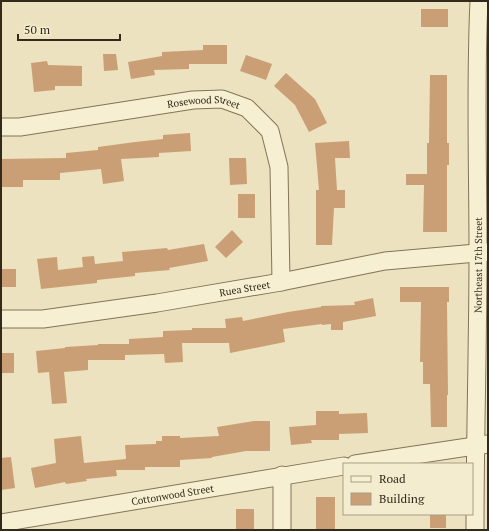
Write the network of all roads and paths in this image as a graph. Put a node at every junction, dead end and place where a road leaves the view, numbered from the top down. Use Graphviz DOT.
graph roads {
  1 [pos="479,1"];
  2 [pos="482,54"];
  3 [pos="1,127"];
  4 [pos="483,253"];
  5 [pos="281,282"];
  6 [pos="1,319"];
  7 [pos="481,445"];
  8 [pos="362,463"];
  9 [pos="343,466"];
  10 [pos="282,475"];
  11 [pos="1,523"];
  12 [pos="282,530"];
  13 [pos="475,530"];
  1 -- 2 [label="street, Northeast 17th Street"];
  2 -- 4 [label="street, Northeast 17th Street"];
  3 -- 5 [label="street, Rosewood Street"];
  4 -- 5 [label="street, Ruea Street"];
  4 -- 7 [label="street, Northeast 17th Street"];
  5 -- 6 [label="street, Ruea Street"];
  7 -- 8 [label="street"];
  7 -- 13 [label="street, Northeast 17th Street"];
  9 -- 10 [label="street, Cottonwood Street"];
  10 -- 11 [label="street, Cottonwood Street"];
  10 -- 12 [label="street"];
}
